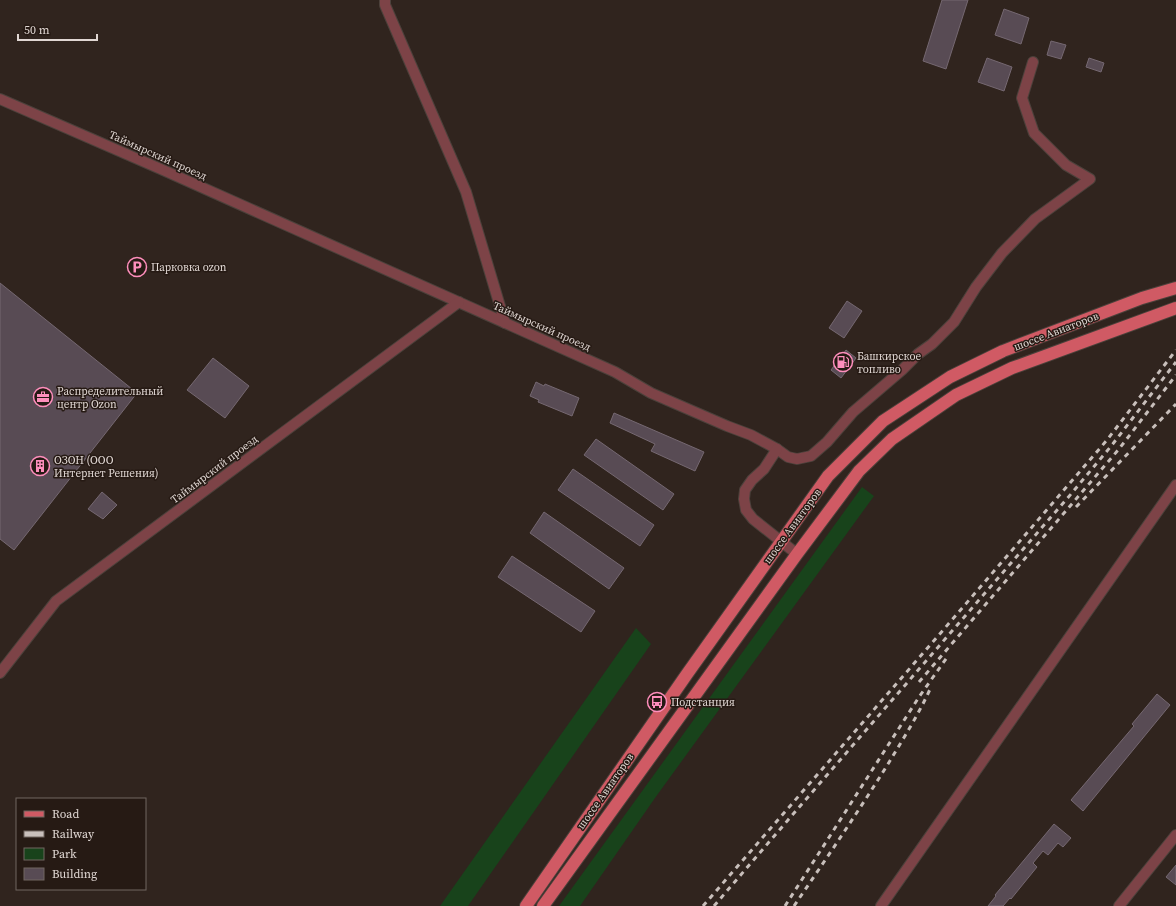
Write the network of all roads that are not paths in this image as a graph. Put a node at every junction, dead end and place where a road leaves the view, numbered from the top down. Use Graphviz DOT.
graph roads {
  1 [pos="385,0"];
  2 [pos="1033,62"];
  3 [pos="0,99"];
  4 [pos="1176,288"];
  5 [pos="459,302"];
  6 [pos="1176,308"];
  7 [pos="504,323"];
  8 [pos="777,449"];
  9 [pos="1176,485"];
  10 [pos="780,541"];
  11 [pos="797,554"];
  12 [pos="0,673"];
  13 [pos="1176,835"];
  14 [pos="526,906"];
  15 [pos="543,906"];
  16 [pos="881,906"];
  17 [pos="1119,906"];
  1 -- 7 [label="street"];
  2 -- 8 [label="street, Таймырский проезд"];
  3 -- 5 [label="street, Таймырский проезд"];
  4 -- 10 [label="main road, шоссе Авиаторов"];
  5 -- 7 [label="street, Таймырский проезд"];
  5 -- 12 [label="street, Таймырский проезд"];
  6 -- 11 [label="main road, шоссе Авиаторов"];
  7 -- 8 [label="street, Таймырский проезд"];
  8 -- 10 [label="street"];
  9 -- 16 [label="street"];
  10 -- 11 [label="street"];
  10 -- 14 [label="main road, шоссе Авиаторов"];
  11 -- 15 [label="main road, шоссе Авиаторов"];
  13 -- 17 [label="street"];
}
